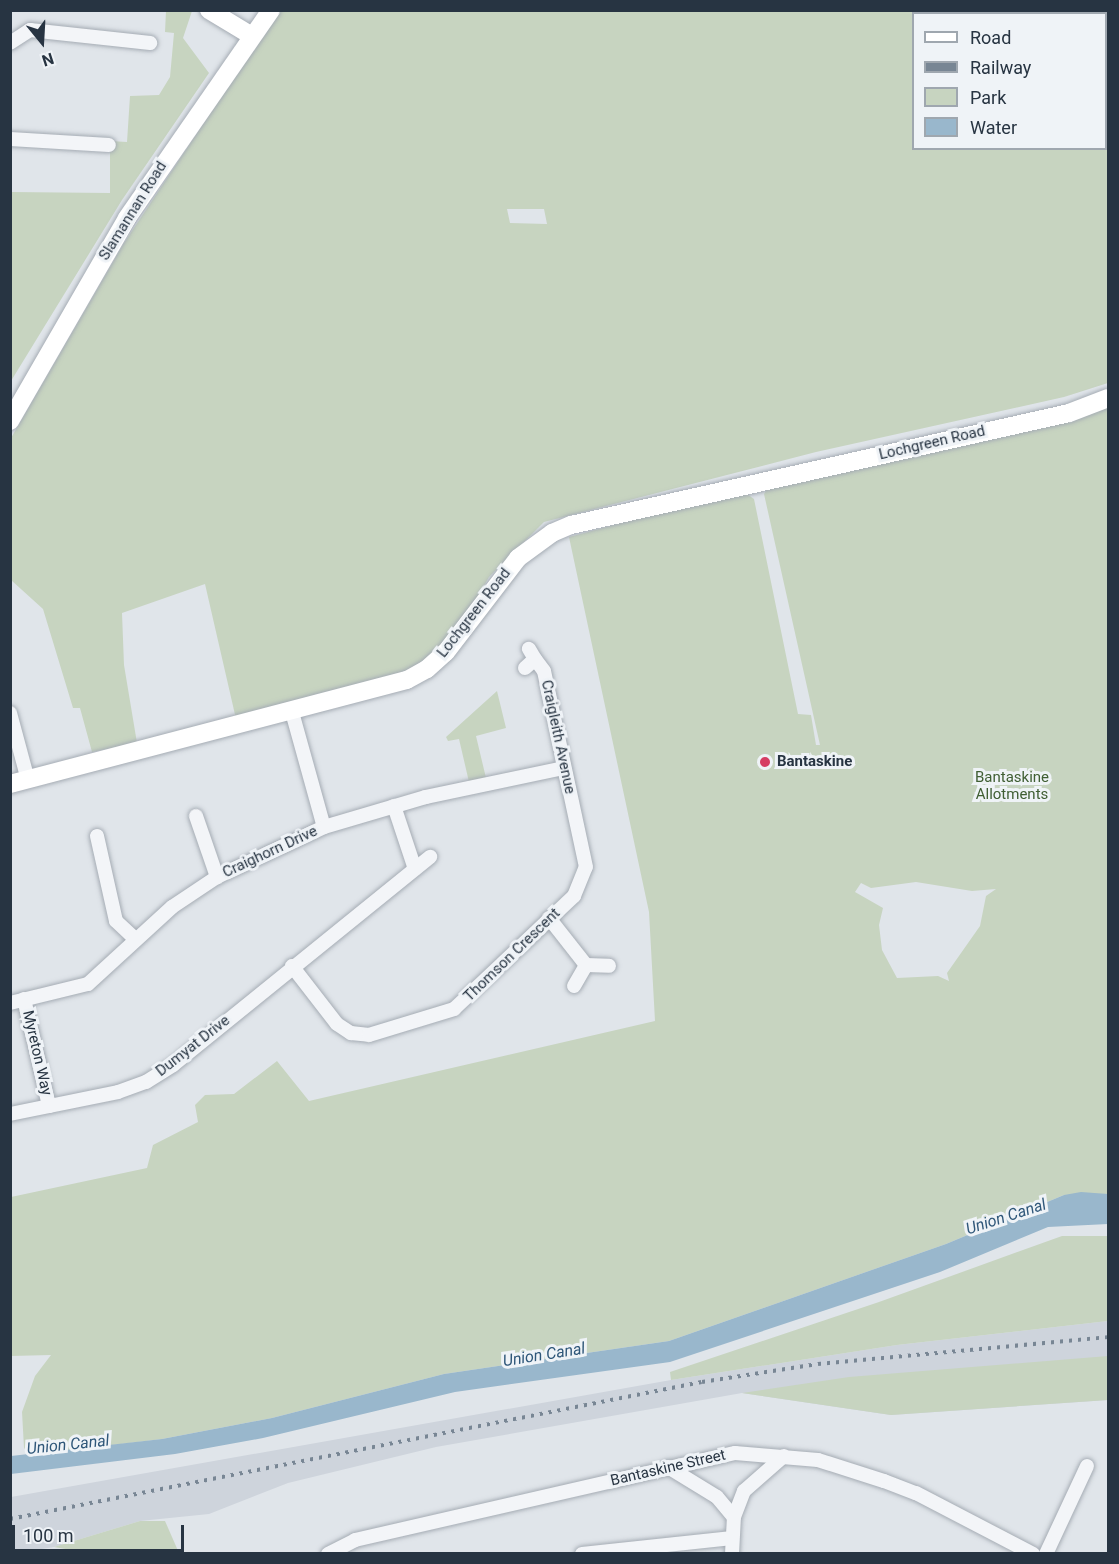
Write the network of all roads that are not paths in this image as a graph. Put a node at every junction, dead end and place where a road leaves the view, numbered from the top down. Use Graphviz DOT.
graph roads {
  1 [pos="209,10"];
  2 [pos="271,10"];
  3 [pos="252,36"];
  4 [pos="10,43"];
  5 [pos="150,44"];
  6 [pos="10,139"];
  7 [pos="110,145"];
  8 [pos="1108,398"];
  9 [pos="10,421"];
  10 [pos="529,659"];
  11 [pos="292,711"];
  12 [pos="10,712"];
  13 [pos="564,768"];
  14 [pos="19,782"];
  15 [pos="394,806"];
  16 [pos="196,816"];
  17 [pos="576,818"];
  18 [pos="324,827"];
  19 [pos="96,836"];
  20 [pos="430,857"];
  21 [pos="415,869"];
  22 [pos="217,877"];
  23 [pos="549,918"];
  24 [pos="134,938"];
  25 [pos="586,964"];
  26 [pos="292,966"];
  27 [pos="609,966"];
  28 [pos="574,986"];
  29 [pos="17,1001"];
  30 [pos="49,1106"];
  31 [pos="10,1114"];
  32 [pos="784,1456"];
  33 [pos="1087,1466"];
  34 [pos="668,1467"];
  35 [pos="734,1517"];
  36 [pos="732,1538"];
  37 [pos="328,1554"];
  38 [pos="582,1554"];
  39 [pos="732,1554"];
  40 [pos="1033,1554"];
  41 [pos="1046,1554"];
  1 -- 3 [label="street"];
  2 -- 3 [label="street, Slamannan Road"];
  3 -- 9 [label="street, Slamannan Road"];
  4 -- 5 [label="street"];
  6 -- 7 [label="street"];
  8 -- 11 [label="street, Lochgreen Road"];
  10 -- 13 [label="street, Craigleith Avenue"];
  11 -- 14 [label="street, Lochgreen Road"];
  11 -- 18 [label="street"];
  12 -- 14 [label="street"];
  13 -- 15 [label="street, Craighorn Drive"];
  13 -- 17 [label="street, Craigleith Avenue"];
  15 -- 18 [label="street, Craighorn Drive"];
  15 -- 21 [label="street"];
  16 -- 22 [label="street"];
  17 -- 23 [label="street, Thomson Crescent"];
  18 -- 22 [label="street, Craighorn Drive"];
  19 -- 24 [label="street"];
  20 -- 21 [label="street, Dumyat Drive"];
  21 -- 26 [label="street, Dumyat Drive"];
  22 -- 24 [label="street, Craighorn Drive"];
  23 -- 25 [label="street"];
  23 -- 26 [label="street, Thomson Crescent"];
  24 -- 29 [label="street, Craighorn Drive"];
  25 -- 27 [label="street"];
  25 -- 28 [label="street"];
  26 -- 30 [label="street, Dumyat Drive"];
  29 -- 30 [label="street, Myreton Way"];
  30 -- 31 [label="street, Dumyat Drive"];
  32 -- 34 [label="street, Bantaskine Street"];
  32 -- 35 [label="street"];
  32 -- 40 [label="street, Bantaskine Street"];
  33 -- 41 [label="street"];
  34 -- 35 [label="street"];
  34 -- 37 [label="street, Bantaskine Street"];
  35 -- 36 [label="street"];
  36 -- 38 [label="street"];
  36 -- 39 [label="street"];
}
